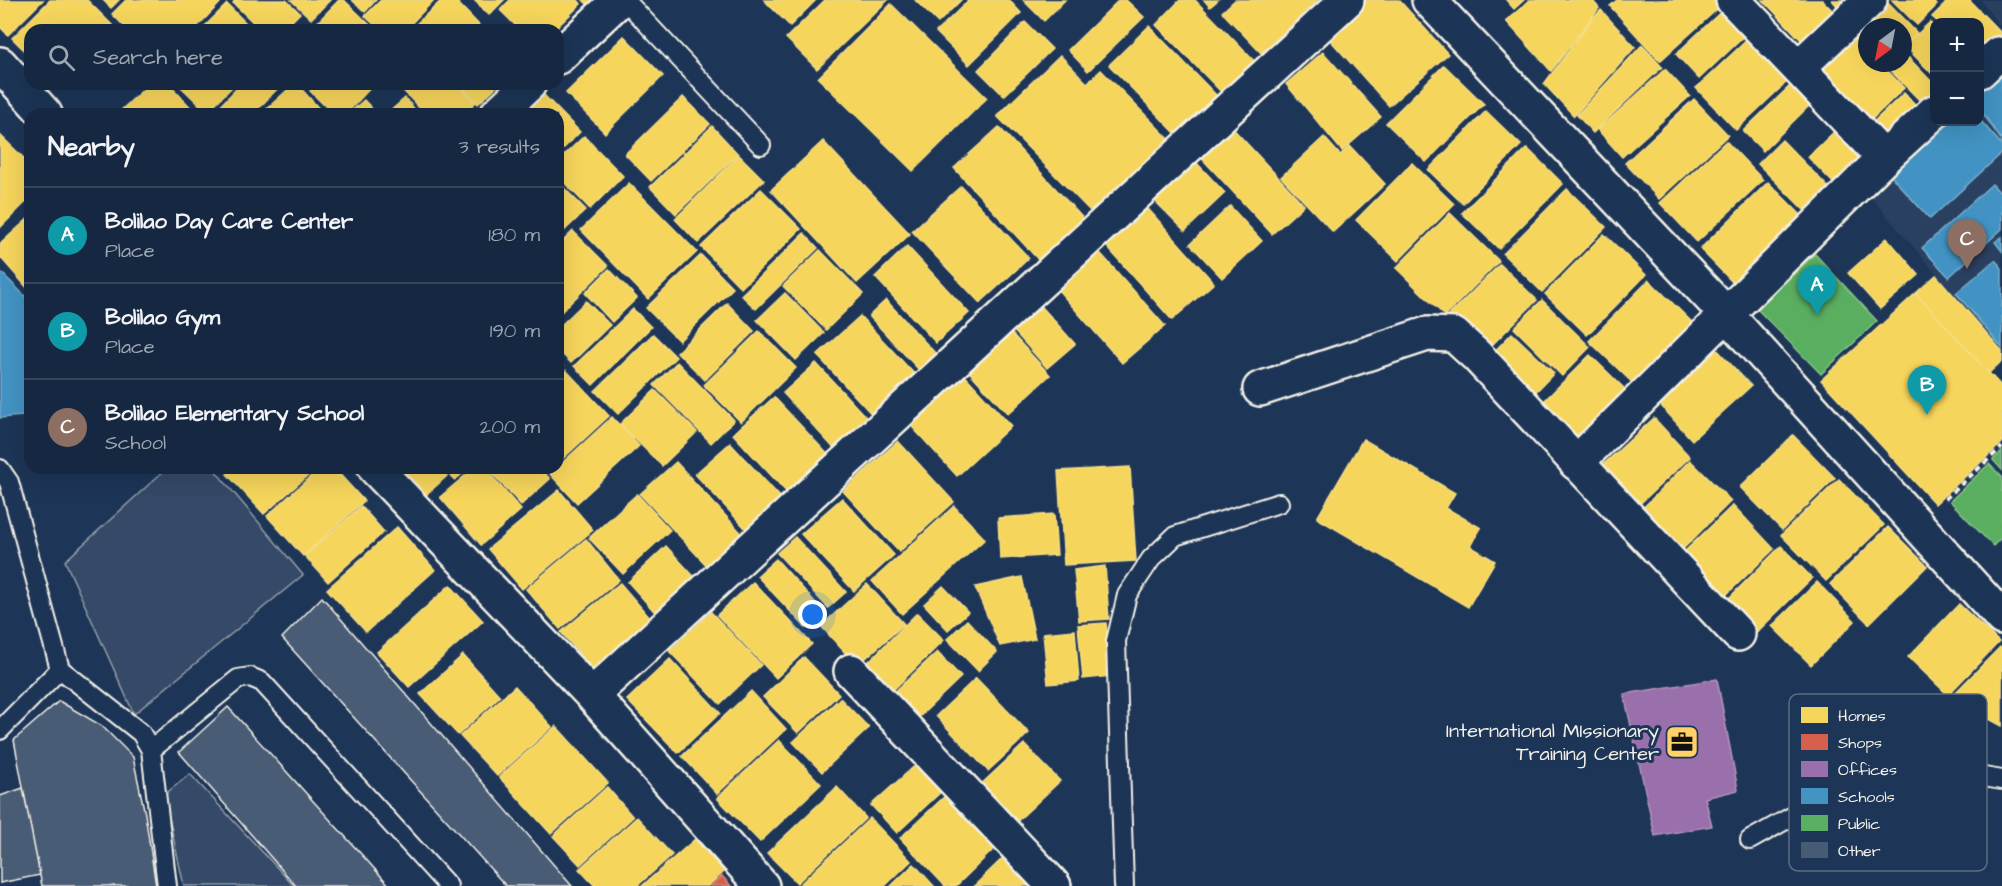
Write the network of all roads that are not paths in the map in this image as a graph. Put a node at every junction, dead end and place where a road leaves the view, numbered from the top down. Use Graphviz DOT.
graph roads {
  1 [pos="619,0"];
  2 [pos="625,0"];
  3 [pos="1347,0"];
  4 [pos="1429,0"];
  5 [pos="1733,0"];
  6 [pos="1870,0"];
  7 [pos="564,51"];
  8 [pos="0,64"];
  9 [pos="1798,68"];
  10 [pos="523,90"];
  11 [pos="40,108"];
  12 [pos="503,108"];
  13 [pos="1930,117"];
  14 [pos="761,145"];
  15 [pos="1884,158"];
  16 [pos="1727,315"];
  17 [pos="1260,389"];
  18 [pos="1576,463"];
  19 [pos="0,469"];
  20 [pos="381,474"];
  21 [pos="1279,503"];
  22 [pos="2002,618"];
  23 [pos="1738,634"];
  24 [pos="60,669"];
  25 [pos="851,671"];
  26 [pos="592,695"];
  27 [pos="0,730"];
  28 [pos="151,750"];
  29 [pos="1987,778"];
  30 [pos="2002,780"];
  31 [pos="1789,818"];
  32 [pos="1750,840"];
  33 [pos="167,886"];
  34 [pos="448,886"];
  35 [pos="762,886"];
  36 [pos="1054,886"];
  37 [pos="1124,886"];
  1 -- 7 [label="street"];
  2 -- 14 [label="lane"];
  3 -- 26 [label="street"];
  4 -- 16 [label="street"];
  5 -- 9 [label="street"];
  6 -- 9 [label="street"];
  8 -- 11 [label="street"];
  9 -- 15 [label="street"];
  10 -- 12 [label="street"];
  13 -- 15 [label="street"];
  15 -- 16 [label="street"];
  16 -- 18 [label="street"];
  16 -- 22 [label="street"];
  17 -- 18 [label="street"];
  18 -- 23 [label="street"];
  19 -- 24 [label="lane"];
  20 -- 26 [label="street"];
  21 -- 37 [label="lane"];
  24 -- 27 [label="lane"];
  24 -- 28 [label="lane"];
  25 -- 36 [label="street"];
  26 -- 35 [label="street"];
  28 -- 33 [label="lane"];
  28 -- 34 [label="lane"];
  29 -- 30 [label="lane"];
  31 -- 32 [label="lane"];
}
